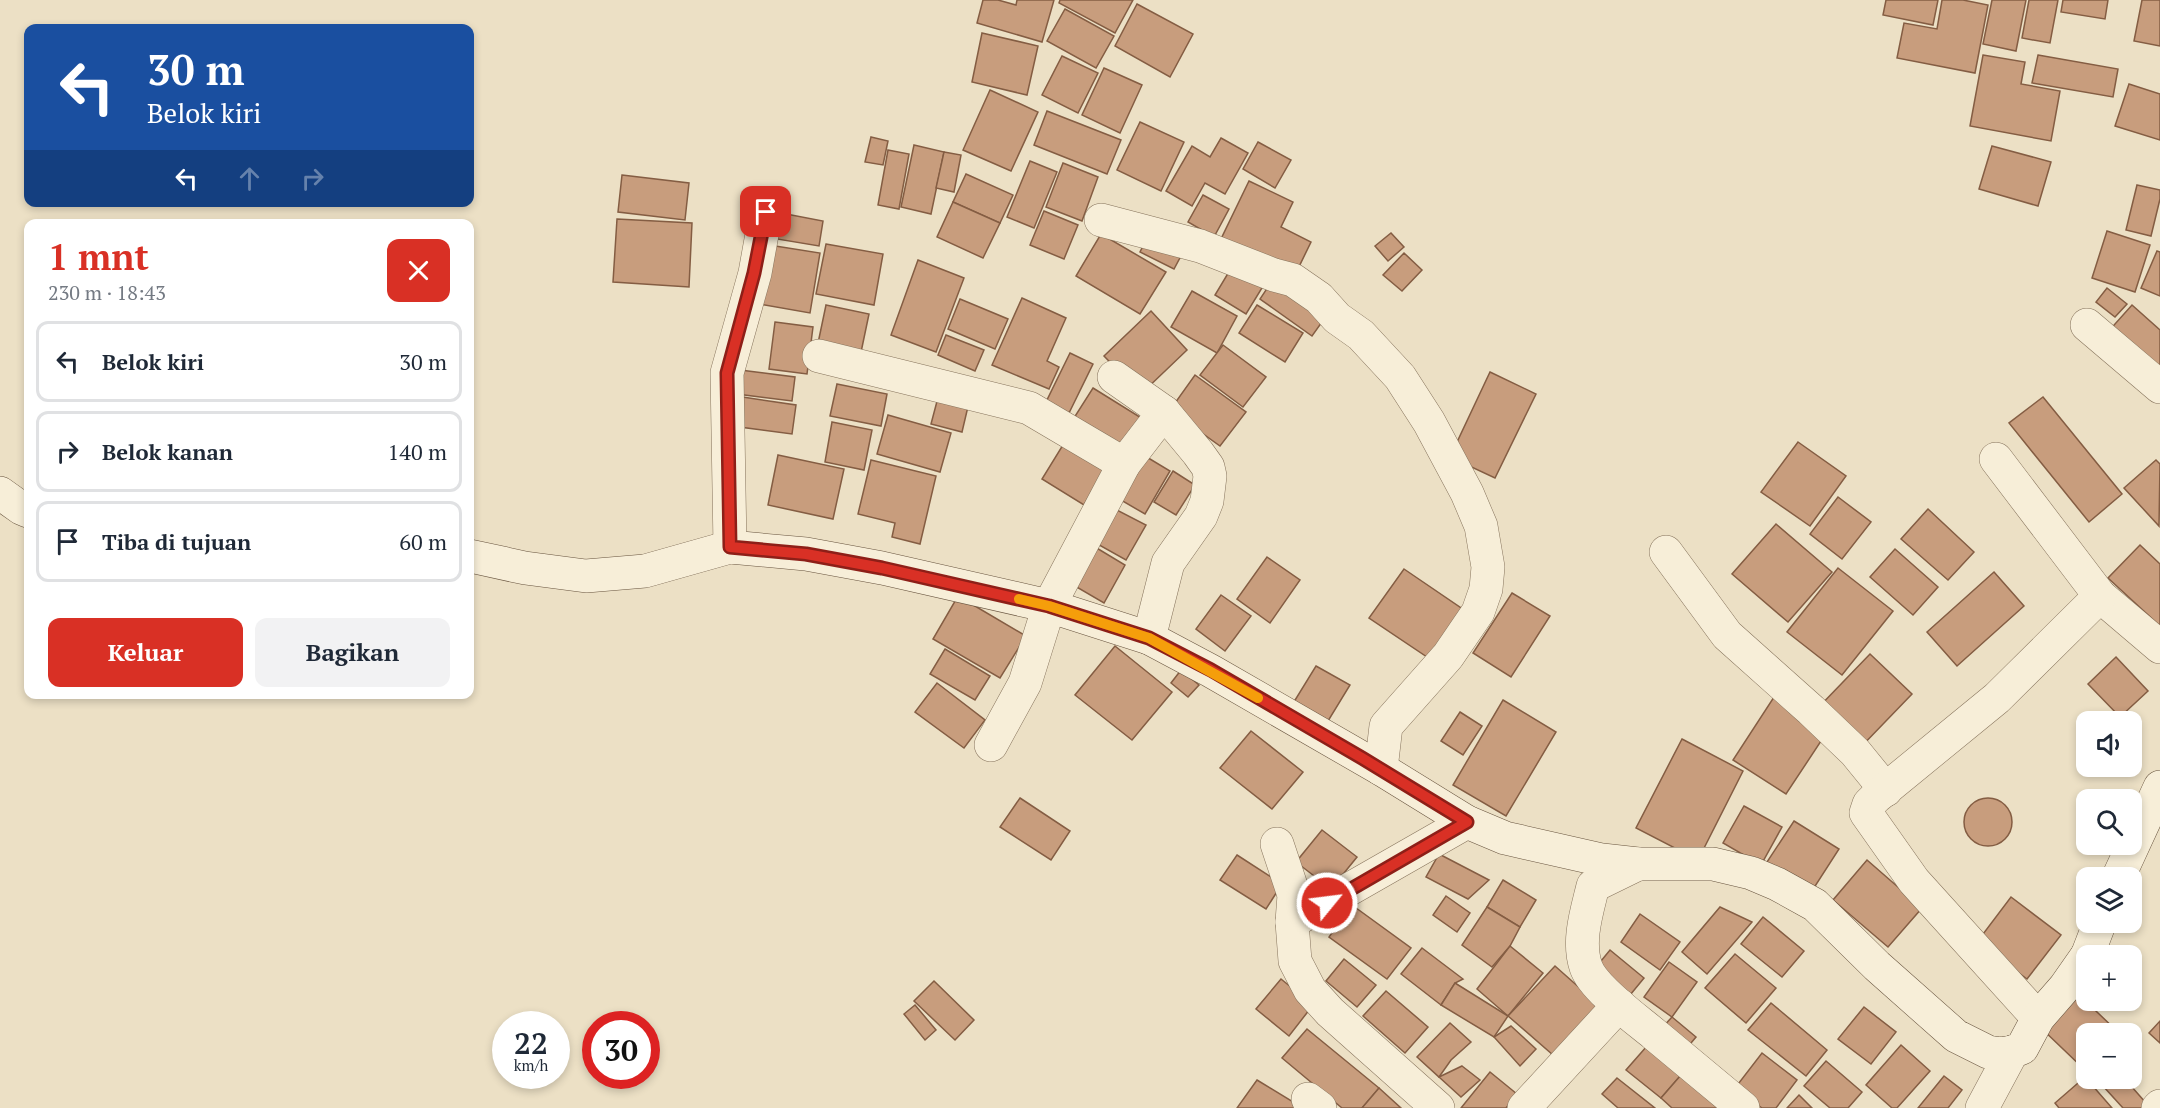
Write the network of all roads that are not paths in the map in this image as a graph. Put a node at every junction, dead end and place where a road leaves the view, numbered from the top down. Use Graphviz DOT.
graph roads {
  1 [pos="766,212"];
  2 [pos="1101,220"];
  3 [pos="2087,325"];
  4 [pos="819,356"];
  5 [pos="1114,377"];
  6 [pos="2160,387"];
  7 [pos="1164,412"];
  8 [pos="1996,459"];
  9 [pos="1124,464"];
  10 [pos="0,493"];
  11 [pos="24,509"];
  12 [pos="730,547"];
  13 [pos="1666,552"];
  14 [pos="474,557"];
  15 [pos="2100,596"];
  16 [pos="1049,606"];
  17 [pos="1149,638"];
  18 [pos="2160,646"];
  19 [pos="991,746"];
  20 [pos="1381,769"];
  21 [pos="2160,787"];
  22 [pos="1886,790"];
  23 [pos="1467,822"];
  24 [pos="1277,844"];
  25 [pos="1638,864"];
  26 [pos="2123,867"];
  27 [pos="1292,922"];
  28 [pos="2076,972"];
  29 [pos="1619,1005"];
  30 [pos="2038,1018"];
  31 [pos="2013,1052"];
  32 [pos="1438,1108"];
  33 [pos="1524,1108"];
  34 [pos="1743,1108"];
  35 [pos="1982,1108"];
  1 -- 12 [label="street"];
  2 -- 20 [label="street"];
  3 -- 6 [label="street"];
  4 -- 9 [label="street"];
  5 -- 7 [label="street"];
  7 -- 9 [label="street"];
  7 -- 17 [label="street"];
  8 -- 15 [label="street"];
  9 -- 16 [label="street"];
  10 -- 11 [label="street"];
  12 -- 14 [label="street"];
  12 -- 16 [label="street"];
  13 -- 22 [label="street"];
  15 -- 18 [label="street"];
  15 -- 22 [label="street"];
  16 -- 17 [label="street"];
  16 -- 19 [label="street"];
  17 -- 20 [label="street"];
  20 -- 23 [label="street"];
  21 -- 26 [label="street"];
  22 -- 30 [label="street"];
  23 -- 25 [label="street"];
  23 -- 27 [label="street"];
  24 -- 27 [label="street"];
  25 -- 29 [label="street"];
  25 -- 31 [label="street"];
  27 -- 32 [label="street"];
  28 -- 30 [label="street"];
  29 -- 33 [label="street"];
  29 -- 34 [label="street"];
  30 -- 31 [label="street"];
  31 -- 35 [label="street"];
}
